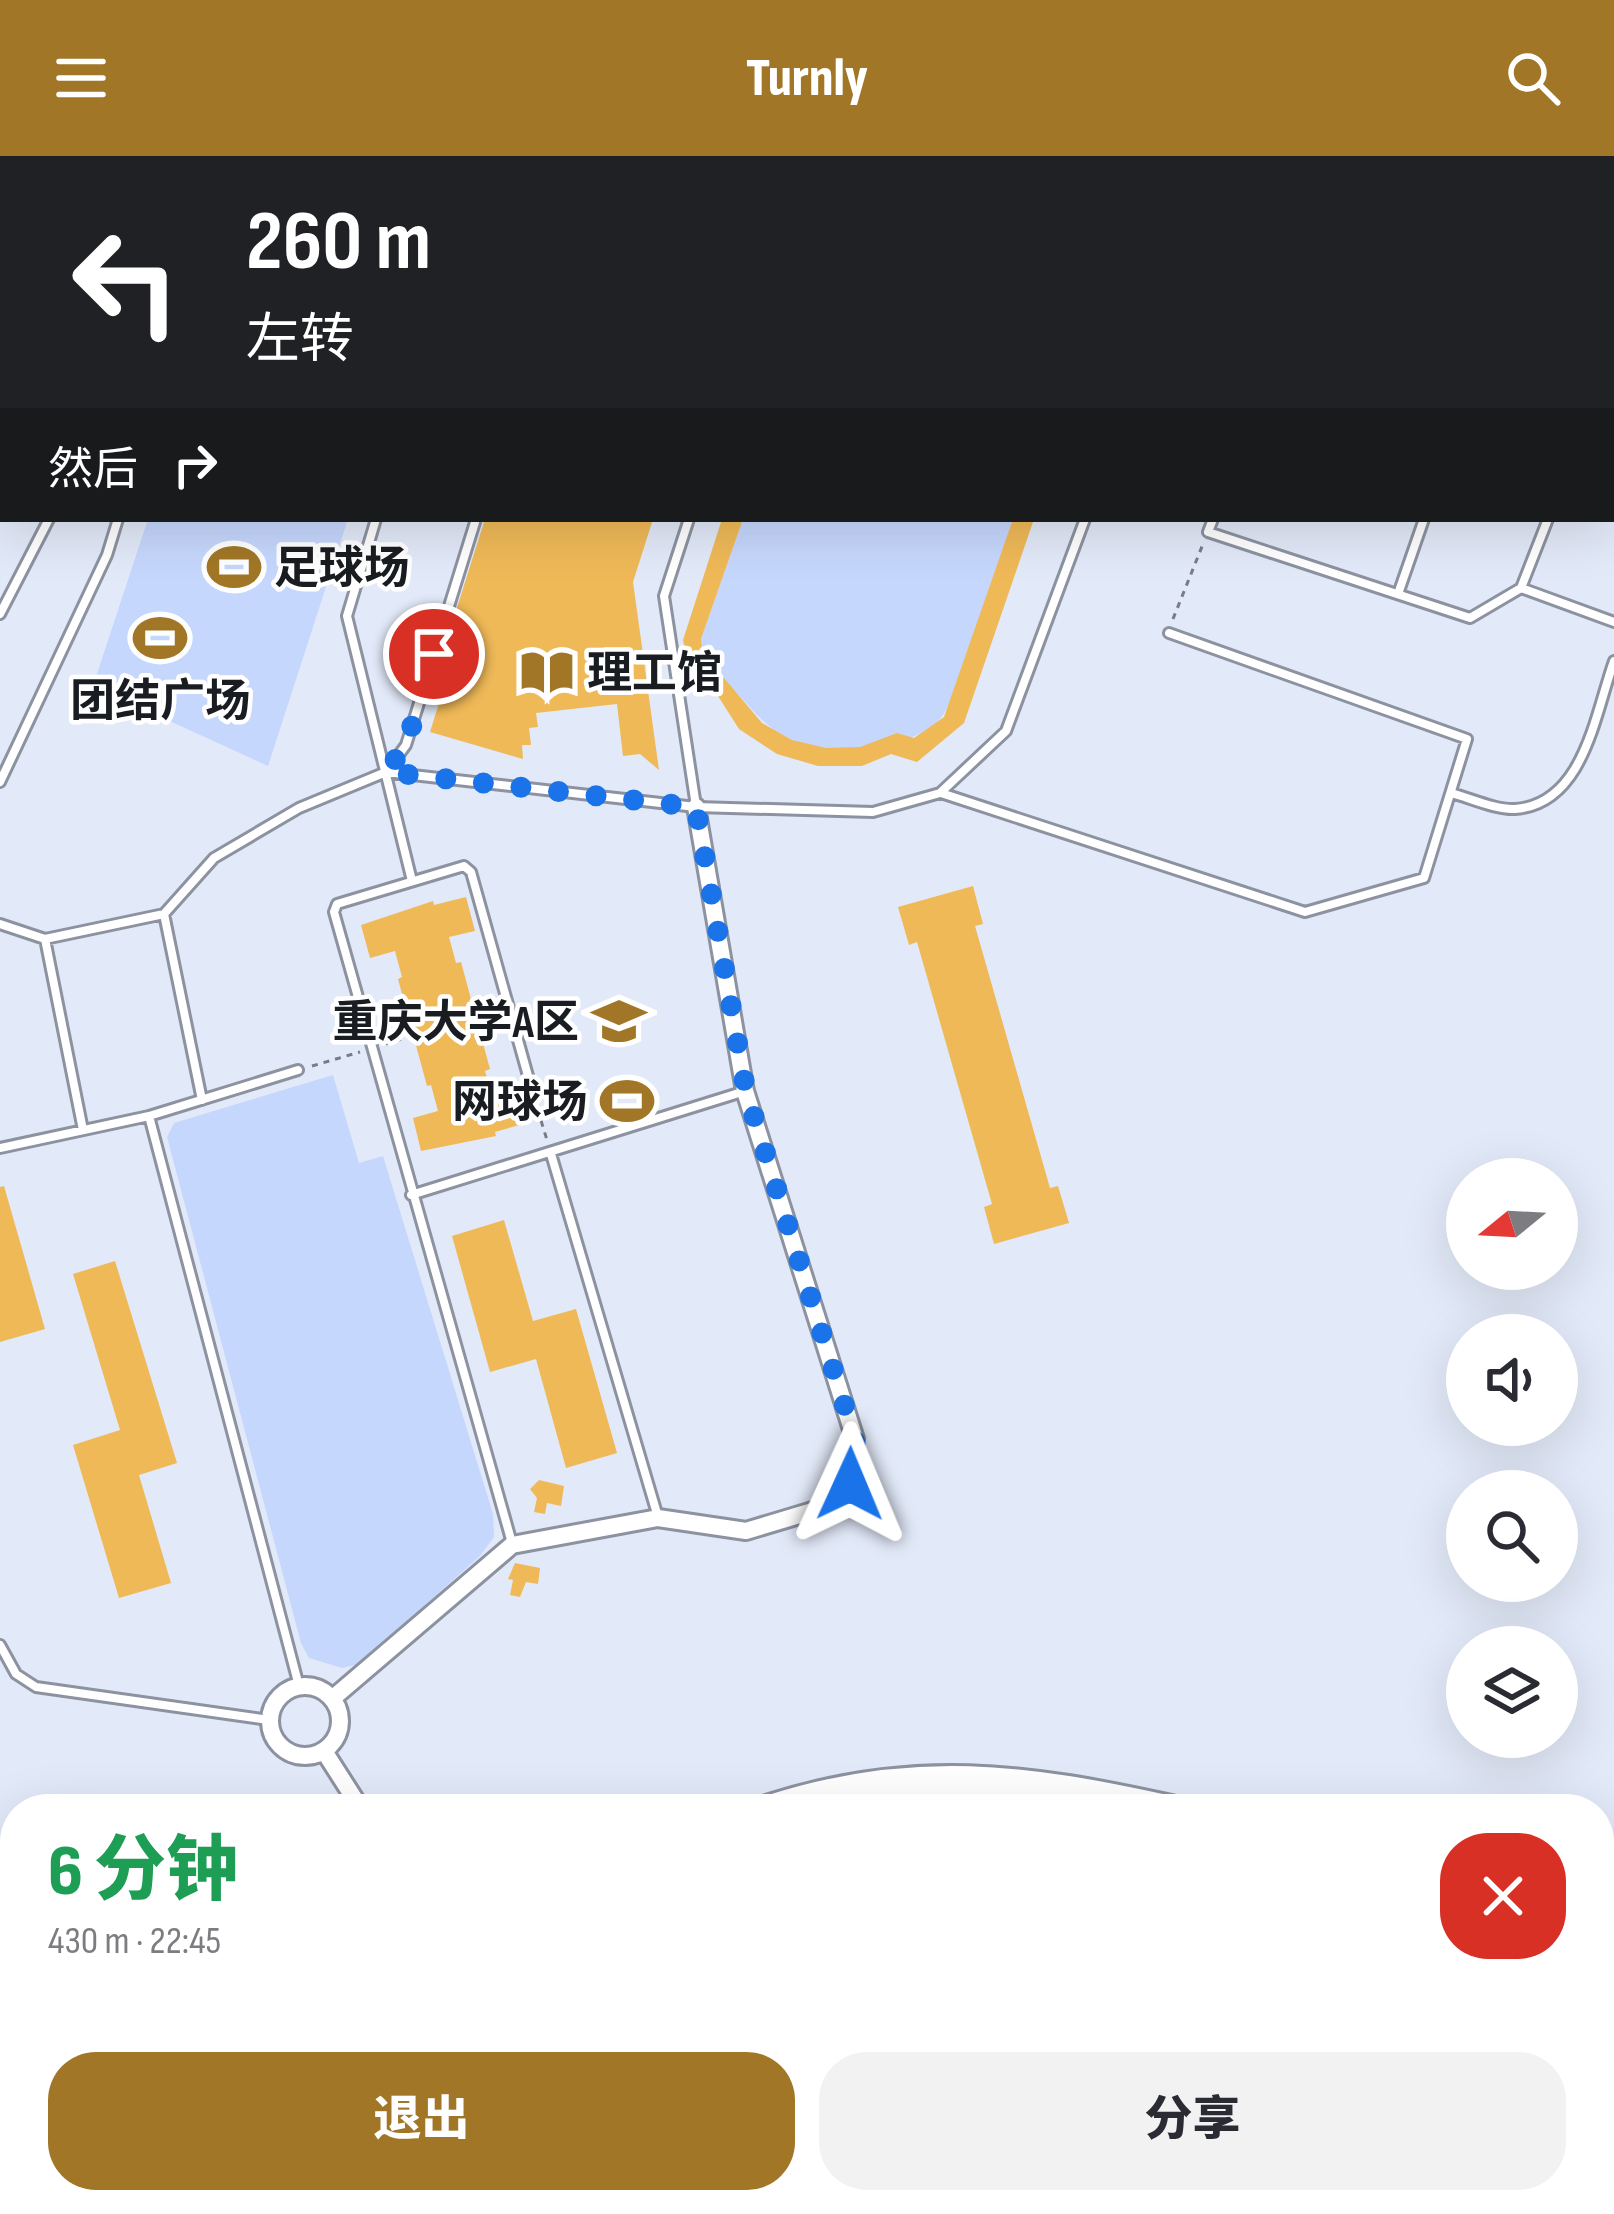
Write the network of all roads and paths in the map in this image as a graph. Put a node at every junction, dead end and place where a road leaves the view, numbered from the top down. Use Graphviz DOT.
graph roads {
  1 [pos="47,522"];
  2 [pos="117,522"];
  3 [pos="375,522"];
  4 [pos="475,522"];
  5 [pos="687,522"];
  6 [pos="1084,522"];
  7 [pos="1212,522"];
  8 [pos="1423,522"];
  9 [pos="1547,522"];
  10 [pos="1208,532"];
  11 [pos="1521,588"];
  12 [pos="1398,594"];
  13 [pos="0,614"];
  14 [pos="1614,622"];
  15 [pos="1169,633"];
  16 [pos="1614,661"];
  17 [pos="386,772"];
  18 [pos="0,782"];
  19 [pos="940,793"];
  20 [pos="1451,793"];
  21 [pos="696,807"];
  22 [pos="412,881"];
  23 [pos="164,914"];
  24 [pos="0,924"];
  25 [pos="45,939"];
  26 [pos="401,1039"];
  27 [pos="370,1049"];
  28 [pos="298,1070"];
  29 [pos="530,1083"];
  30 [pos="746,1091"];
  31 [pos="202,1100"];
  32 [pos="149,1116"];
  33 [pos="83,1130"];
  34 [pos="0,1148"];
  35 [pos="551,1154"];
  36 [pos="411,1195"];
  37 [pos="658,1518"];
  38 [pos="512,1545"];
  39 [pos="0,1645"];
  40 [pos="299,1686"];
  41 [pos="332,1698"];
  42 [pos="269,1720"];
  43 [pos="324,1751"];
  44 [pos="351,1794"];
  45 [pos="809,1794"];
  46 [pos="1103,1794"];
  1 -- 13 [label="lane"];
  2 -- 18 [label="lane"];
  3 -- 17 [label="lane"];
  4 -- 17 [label="lane"];
  5 -- 21 [label="lane"];
  6 -- 19 [label="lane"];
  7 -- 10 [label="lane"];
  8 -- 12 [label="lane"];
  9 -- 11 [label="lane"];
  10 -- 12 [label="lane"];
  10 -- 15 [label="path"];
  11 -- 12 [label="lane"];
  11 -- 14 [label="lane"];
  15 -- 20 [label="lane"];
  16 -- 20 [label="lane"];
  17 -- 21 [label="lane"];
  17 -- 22 [label="lane"];
  17 -- 23 [label="lane"];
  19 -- 20 [label="lane"];
  19 -- 21 [label="lane"];
  21 -- 30 [label="street"];
  22 -- 27 [label="lane"];
  22 -- 29 [label="lane"];
  23 -- 25 [label="lane"];
  23 -- 31 [label="lane"];
  24 -- 25 [label="lane"];
  25 -- 33 [label="lane"];
  26 -- 27 [label="path"];
  27 -- 28 [label="path"];
  27 -- 36 [label="lane"];
  28 -- 31 [label="lane"];
  29 -- 35 [label="path"];
  30 -- 35 [label="lane"];
  30 -- 37 [label="street"];
  31 -- 32 [label="lane"];
  32 -- 33 [label="lane"];
  32 -- 40 [label="lane"];
  33 -- 34 [label="lane"];
  35 -- 36 [label="lane"];
  35 -- 37 [label="lane"];
  36 -- 38 [label="lane"];
  37 -- 38 [label="street"];
  38 -- 41 [label="street"];
  39 -- 42 [label="lane"];
  40 -- 41 [label="street"];
  40 -- 42 [label="street"];
  41 -- 43 [label="street"];
  42 -- 43 [label="street"];
  43 -- 44 [label="street"];
  45 -- 46 [label="main road"];
}
